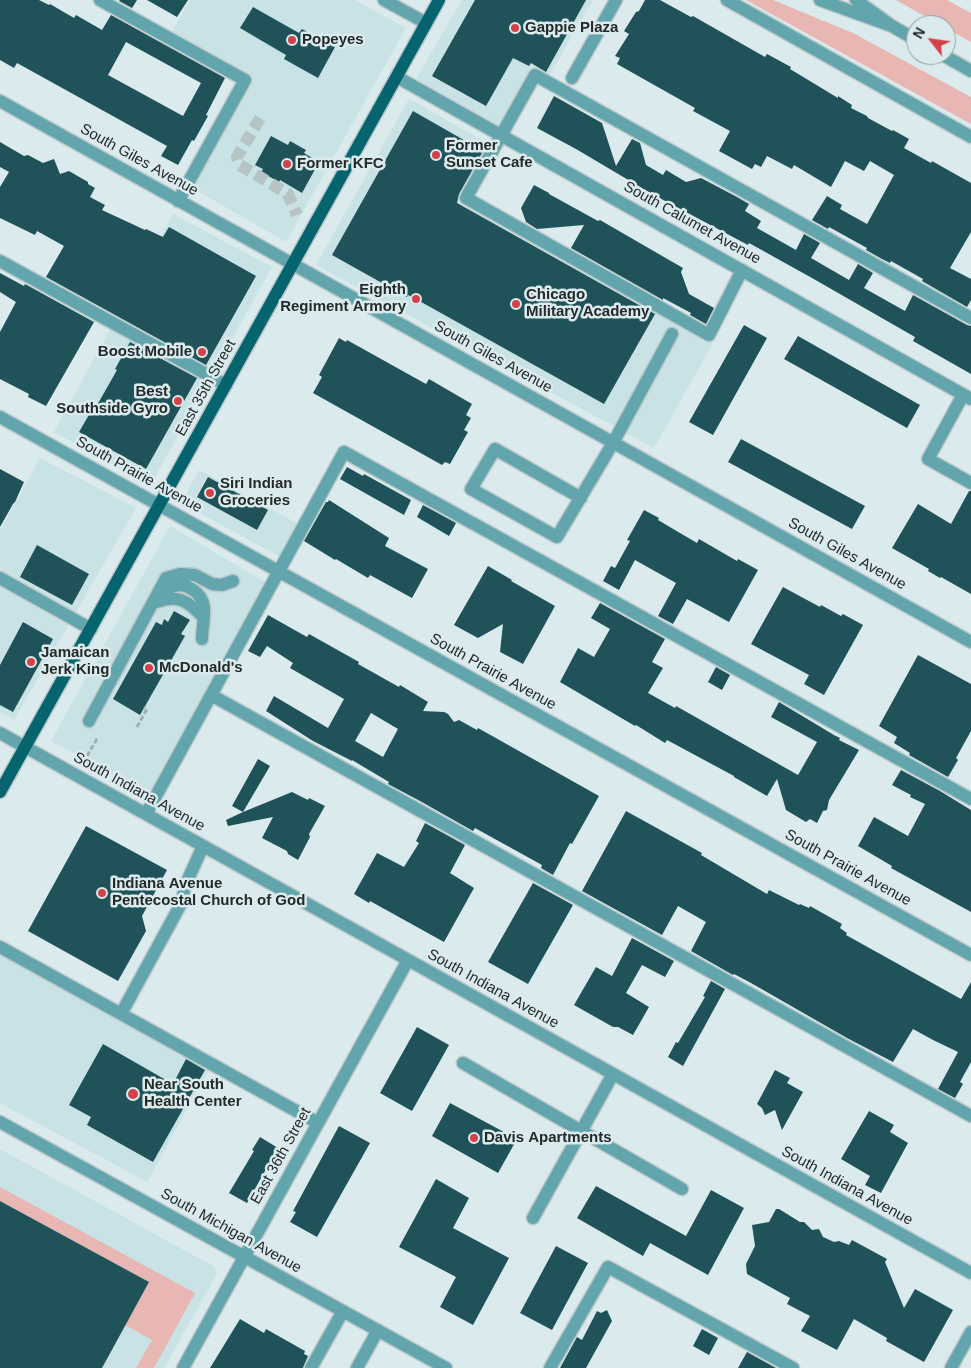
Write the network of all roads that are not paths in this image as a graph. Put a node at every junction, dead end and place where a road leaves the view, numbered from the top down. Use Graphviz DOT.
graph roads {
  1 [pos="100,0"];
  2 [pos="384,0"];
  3 [pos="439,0"];
  4 [pos="616,0"];
  5 [pos="727,0"];
  6 [pos="820,0"];
  7 [pos="856,0"];
  8 [pos="426,24"];
  9 [pos="892,26"];
  10 [pos="906,34"];
  11 [pos="956,62"];
  12 [pos="971,71"];
  13 [pos="397,77"];
  14 [pos="572,78"];
  15 [pos="0,101"];
  16 [pos="501,136"];
  17 [pos="971,136"];
  18 [pos="178,201"];
  19 [pos="0,261"];
  20 [pos="293,264"];
  21 [pos="742,270"];
  22 [pos="971,318"];
  23 [pos="672,334"];
  24 [pos="226,385"];
  25 [pos="967,397"];
  26 [pos="0,417"];
  27 [pos="613,443"];
  28 [pos="971,483"];
  29 [pos="581,498"];
  30 [pos="159,505"];
  31 [pos="279,572"];
  32 [pos="0,578"];
  33 [pos="233,581"];
  34 [pos="146,614"];
  35 [pos="91,629"];
  36 [pos="202,639"];
  37 [pos="971,642"];
  38 [pos="211,695"];
  39 [pos="89,721"];
  40 [pos="0,733"];
  41 [pos="25,747"];
  42 [pos="0,792"];
  43 [pos="971,799"];
  44 [pos="146,814"];
  45 [pos="203,846"];
  46 [pos="0,947"];
  47 [pos="971,955"];
  48 [pos="408,960"];
  49 [pos="121,1014"];
  50 [pos="463,1063"];
  51 [pos="614,1074"];
  52 [pos="971,1116"];
  53 [pos="0,1122"];
  54 [pos="318,1123"];
  55 [pos="582,1131"];
  56 [pos="682,1189"];
  57 [pos="533,1218"];
  58 [pos="244,1256"];
  59 [pos="971,1273"];
  60 [pos="343,1311"];
  61 [pos="378,1330"];
  62 [pos="971,1332"];
  63 [pos="183,1368"];
  64 [pos="311,1368"];
  65 [pos="357,1368"];
  66 [pos="446,1368"];
  67 [pos="550,1368"];
  68 [pos="793,1368"];
  69 [pos="951,1368"];
  1 -- 18 [label="street"];
  2 -- 8 [label="street"];
  3 -- 8 [label="main road, East 35th Street"];
  4 -- 14 [label="street"];
  5 -- 17 [label="street"];
  6 -- 9 [label="street"];
  7 -- 9 [label="street"];
  8 -- 13 [label="main road, East 35th Street"];
  9 -- 10 [label="street"];
  11 -- 12 [label="street"];
  13 -- 16 [label="street, South Calumet Avenue"];
  13 -- 20 [label="main road, East 35th Street"];
  15 -- 18 [label="street, South Giles Avenue"];
  16 -- 21 [label="street, South Calumet Avenue"];
  16 -- 21 [label="street"];
  16 -- 22 [label="street"];
  18 -- 20 [label="street, South Giles Avenue"];
  19 -- 24 [label="street"];
  20 -- 24 [label="main road, East 35th Street"];
  20 -- 27 [label="street, South Giles Avenue"];
  21 -- 25 [label="street, South Calumet Avenue"];
  23 -- 27 [label="street"];
  24 -- 30 [label="main road, East 35th Street"];
  25 -- 28 [label="street"];
  26 -- 30 [label="street, South Prairie Avenue"];
  27 -- 29 [label="street"];
  27 -- 37 [label="street, South Giles Avenue"];
  29 -- 29 [label="street"];
  30 -- 31 [label="street, South Prairie Avenue"];
  30 -- 35 [label="main road, East 35th Street"];
  31 -- 38 [label="street"];
  31 -- 43 [label="street"];
  31 -- 47 [label="street, South Prairie Avenue"];
  32 -- 35 [label="street"];
  33 -- 34 [label="street"];
  34 -- 36 [label="street"];
  34 -- 39 [label="street"];
  35 -- 41 [label="main road, East 35th Street"];
  38 -- 44 [label="street"];
  38 -- 52 [label="street"];
  40 -- 41 [label="street, South Indiana Avenue"];
  41 -- 42 [label="main road, East 35th Street"];
  41 -- 44 [label="street, South Indiana Avenue"];
  44 -- 45 [label="street, South Indiana Avenue"];
  45 -- 48 [label="street, South Indiana Avenue"];
  45 -- 49 [label="street"];
  46 -- 49 [label="street"];
  48 -- 51 [label="street, South Indiana Avenue"];
  48 -- 54 [label="street, East 36th Street"];
  49 -- 54 [label="street"];
  50 -- 55 [label="street"];
  51 -- 55 [label="street"];
  51 -- 59 [label="street, South Indiana Avenue"];
  53 -- 58 [label="street, South Michigan Avenue"];
  54 -- 58 [label="street, East 36th Street"];
  55 -- 56 [label="street"];
  55 -- 57 [label="street"];
  58 -- 60 [label="street, South Michigan Avenue"];
  58 -- 63 [label="street, East 36th Street"];
  60 -- 61 [label="street, South Michigan Avenue"];
  60 -- 64 [label="street"];
  61 -- 65 [label="street"];
  61 -- 66 [label="street, South Michigan Avenue"];
  62 -- 69 [label="street"];
  67 -- 68 [label="street"];
}
